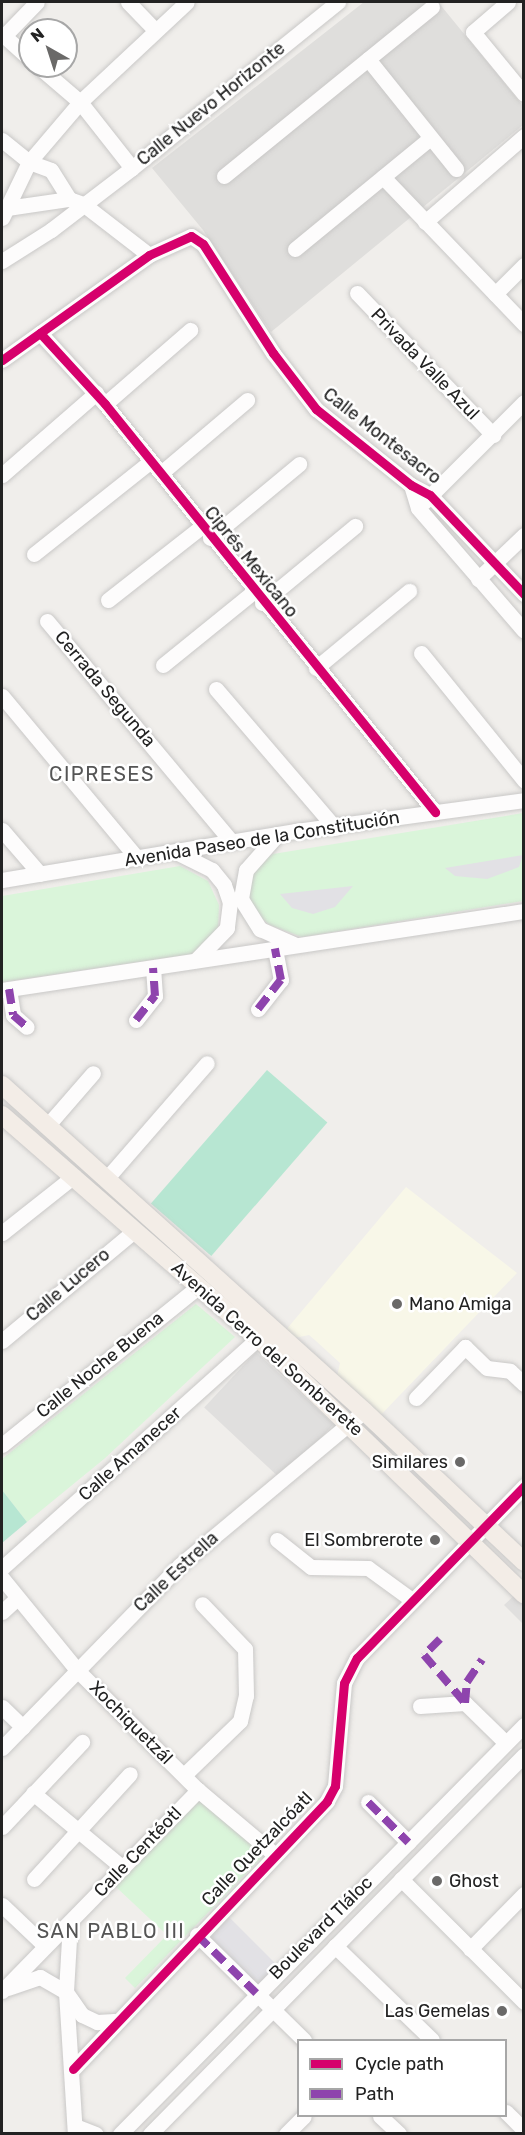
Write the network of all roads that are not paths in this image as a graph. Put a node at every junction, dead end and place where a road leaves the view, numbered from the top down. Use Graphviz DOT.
graph roads {
  1 [pos="37,2"];
  2 [pos="128,2"];
  3 [pos="187,2"];
  4 [pos="338,2"];
  5 [pos="508,2"];
  6 [pos="432,7"];
  7 [pos="154,29"];
  8 [pos="3,35"];
  9 [pos="18,48"];
  10 [pos="368,59"];
  11 [pos="52,78"];
  12 [pos="524,94"];
  13 [pos="80,102"];
  14 [pos="524,136"];
  15 [pos="430,138"];
  16 [pos="2,140"];
  17 [pos="29,162"];
  18 [pos="132,168"];
  19 [pos="456,169"];
  20 [pos="224,176"];
  21 [pos="383,177"];
  22 [pos="76,202"];
  23 [pos="4,213"];
  24 [pos="425,222"];
  25 [pos="295,249"];
  26 [pos="149,255"];
  27 [pos="2,261"];
  28 [pos="524,265"];
  29 [pos="357,293"];
  30 [pos="495,294"];
  31 [pos="524,324"];
  32 [pos="190,330"];
  33 [pos="40,333"];
  34 [pos="2,360"];
  35 [pos="100,398"];
  36 [pos="247,400"];
  37 [pos="524,402"];
  38 [pos="493,435"];
  39 [pos="299,464"];
  40 [pos="156,467"];
  41 [pos="2,475"];
  42 [pos="411,485"];
  43 [pos="430,495"];
  44 [pos="418,508"];
  45 [pos="355,526"];
  46 [pos="205,532"];
  47 [pos="524,535"];
  48 [pos="34,554"];
  49 [pos="496,561"];
  50 [pos="478,579"];
  51 [pos="409,591"];
  52 [pos="524,594"];
  53 [pos="258,598"];
  54 [pos="108,600"];
  55 [pos="47,621"];
  56 [pos="524,631"];
  57 [pos="421,654"];
  58 [pos="163,665"];
  59 [pos="316,668"];
  60 [pos="216,689"];
  61 [pos="2,696"];
  62 [pos="524,780"];
  63 [pos="524,800"];
  64 [pos="435,812"];
  65 [pos="334,828"];
  66 [pos="2,830"];
  67 [pos="277,835"];
  68 [pos="231,842"];
  69 [pos="175,852"];
  70 [pos="136,858"];
  71 [pos="40,874"];
  72 [pos="2,879"];
  73 [pos="524,911"];
  74 [pos="298,945"];
  75 [pos="274,949"];
  76 [pos="193,962"];
  77 [pos="153,968"];
  78 [pos="5,990"];
  79 [pos="258,1009"];
  80 [pos="136,1020"];
  81 [pos="27,1026"];
  82 [pos="207,1063"];
  83 [pos="93,1073"];
  84 [pos="2,1085"];
  85 [pos="4,1122"];
  86 [pos="47,1126"];
  87 [pos="74,1176"];
  88 [pos="107,1178"];
  89 [pos="135,1230"];
  90 [pos="2,1233"];
  91 [pos="199,1286"];
  92 [pos="258,1338"];
  93 [pos="2,1341"];
  94 [pos="524,1384"];
  95 [pos="416,1398"];
  96 [pos="358,1418"];
  97 [pos="2,1445"];
  98 [pos="524,1486"];
  99 [pos="485,1526"];
  100 [pos="277,1540"];
  101 [pos="471,1542"];
  102 [pos="524,1562"];
  103 [pos="2,1568"];
  104 [pos="2,1578"];
  105 [pos="524,1593"];
  106 [pos="17,1598"];
  107 [pos="412,1600"];
  108 [pos="202,1604"];
  109 [pos="2,1612"];
  110 [pos="77,1670"];
  111 [pos="420,1706"];
  112 [pos="2,1707"];
  113 [pos="524,1725"];
  114 [pos="23,1727"];
  115 [pos="82,1742"];
  116 [pos="506,1743"];
  117 [pos="2,1748"];
  118 [pos="524,1755"];
  119 [pos="130,1774"];
  120 [pos="184,1775"];
  121 [pos="198,1790"];
  122 [pos="33,1793"];
  123 [pos="368,1802"];
  124 [pos="2,1827"];
  125 [pos="78,1828"];
  126 [pos="408,1842"];
  127 [pos="274,1854"];
  128 [pos="123,1868"];
  129 [pos="34,1879"];
  130 [pos="401,1879"];
  131 [pos="524,1894"];
  132 [pos="2,1905"];
  133 [pos="70,1923"];
  134 [pos="197,1935"];
  135 [pos="45,1946"];
  136 [pos="335,1946"];
  137 [pos="470,1949"];
  138 [pos="2,1991"];
  139 [pos="66,1992"];
  140 [pos="256,1993"];
  141 [pos="524,2002"];
  142 [pos="272,2010"];
  143 [pos="114,2021"];
  144 [pos="303,2039"];
  145 [pos="431,2039"];
  146 [pos="73,2069"];
  147 [pos="507,2113"];
  148 [pos="302,2117"];
  149 [pos="382,2117"];
  150 [pos="75,2130"];
  151 [pos="524,2130"];
  152 [pos="96,2133"];
  153 [pos="120,2133"];
  154 [pos="150,2133"];
  155 [pos="286,2133"];
  156 [pos="399,2133"];
  1 -- 8 [label="street"];
  2 -- 7 [label="street"];
  3 -- 7 [label="street"];
  4 -- 18 [label="street, Calle Nuevo Horizonte"];
  5 -- 12 [label="street"];
  6 -- 10 [label="street"];
  7 -- 13 [label="street"];
  8 -- 9 [label="street"];
  10 -- 15 [label="street"];
  10 -- 20 [label="street"];
  11 -- 13 [label="street"];
  13 -- 17 [label="street"];
  13 -- 18 [label="street"];
  14 -- 24 [label="street"];
  15 -- 19 [label="street"];
  15 -- 21 [label="street"];
  16 -- 17 [label="street"];
  17 -- 22 [label="street"];
  17 -- 23 [label="street"];
  18 -- 22 [label="street, Calle Nuevo Horizonte"];
  21 -- 24 [label="street"];
  21 -- 25 [label="street"];
  22 -- 23 [label="street"];
  22 -- 26 [label="street"];
  22 -- 27 [label="street, Calle Nuevo Horizonte"];
  24 -- 30 [label="street"];
  26 -- 33 [label="street"];
  26 -- 42 [label="street, Calle Montesacro"];
  28 -- 30 [label="street"];
  29 -- 38 [label="street, Privada Valle Azul"];
  30 -- 31 [label="street"];
  32 -- 35 [label="street"];
  33 -- 34 [label="street"];
  33 -- 35 [label="street, Ciprés Mexicano"];
  35 -- 40 [label="street, Ciprés Mexicano"];
  35 -- 41 [label="street"];
  36 -- 40 [label="street"];
  37 -- 38 [label="street"];
  38 -- 43 [label="street"];
  39 -- 46 [label="street"];
  40 -- 46 [label="street, Ciprés Mexicano"];
  40 -- 48 [label="street"];
  42 -- 43 [label="street, Calle Montesacro"];
  42 -- 44 [label="street, Calle Montesacro"];
  43 -- 44 [label="street"];
  43 -- 49 [label="street, Calle Montesacro"];
  44 -- 50 [label="street, Calle Montesacro"];
  45 -- 53 [label="street"];
  46 -- 53 [label="street, Ciprés Mexicano"];
  46 -- 54 [label="street"];
  47 -- 49 [label="street"];
  49 -- 50 [label="street"];
  49 -- 52 [label="street, Calle Montesacro"];
  50 -- 56 [label="street, Calle Montesacro"];
  51 -- 59 [label="street"];
  53 -- 58 [label="street"];
  53 -- 59 [label="street, Ciprés Mexicano"];
  55 -- 68 [label="street, Cerrada Segunda"];
  57 -- 62 [label="street"];
  59 -- 64 [label="street, Ciprés Mexicano"];
  60 -- 65 [label="street"];
  61 -- 70 [label="street"];
  63 -- 64 [label="street, Avenida Paseo de la Constitución"];
  64 -- 65 [label="street, Avenida Paseo de la Constitución"];
  65 -- 67 [label="street, Avenida Paseo de la Constitución"];
  66 -- 71 [label="street"];
  67 -- 68 [label="street, Avenida Paseo de la Constitución"];
  67 -- 74 [label="street"];
  68 -- 69 [label="street, Avenida Paseo de la Constitución"];
  69 -- 70 [label="street, Avenida Paseo de la Constitución"];
  69 -- 76 [label="street"];
  70 -- 71 [label="street, Avenida Paseo de la Constitución"];
  71 -- 72 [label="street, Avenida Paseo de la Constitución"];
  73 -- 74 [label="street"];
  74 -- 75 [label="street"];
  75 -- 76 [label="street"];
  75 -- 79 [label="street"];
  76 -- 77 [label="street"];
  77 -- 78 [label="street"];
  77 -- 80 [label="street"];
  78 -- 81 [label="street"];
  82 -- 88 [label="street"];
  83 -- 86 [label="street"];
  84 -- 86 [label="main road, Avenida Cerro del Sombrerete"];
  85 -- 87 [label="main road, Avenida Cerro del Sombrerete"];
  86 -- 88 [label="main road, Avenida Cerro del Sombrerete"];
  87 -- 89 [label="main road, Avenida Cerro del Sombrerete"];
  87 -- 90 [label="street"];
  88 -- 96 [label="main road, Avenida Cerro del Sombrerete"];
  89 -- 91 [label="main road, Avenida Cerro del Sombrerete"];
  89 -- 93 [label="street, Calle Lucero"];
  91 -- 92 [label="main road, Avenida Cerro del Sombrerete"];
  91 -- 97 [label="street, Calle Noche Buena"];
  92 -- 96 [label="main road, Avenida Cerro del Sombrerete"];
  92 -- 103 [label="street, Calle Amanecer"];
  94 -- 95 [label="street"];
  96 -- 99 [label="main road, Avenida Cerro del Sombrerete"];
  96 -- 101 [label="main road, Avenida Cerro del Sombrerete"];
  96 -- 110 [label="street, Calle Estrella"];
  98 -- 99 [label="street, Calle Quetzalcóatl"];
  99 -- 101 [label="street, Calle Quetzalcóatl"];
  99 -- 102 [label="main road, Avenida Cerro del Sombrerete"];
  100 -- 107 [label="street"];
  101 -- 105 [label="main road, Avenida Cerro del Sombrerete"];
  101 -- 107 [label="street, Calle Quetzalcóatl"];
  104 -- 106 [label="street, Xochiquetzál"];
  106 -- 109 [label="street"];
  106 -- 110 [label="street, Xochiquetzál"];
  107 -- 127 [label="street, Calle Quetzalcóatl"];
  108 -- 120 [label="street"];
  110 -- 114 [label="street, Calle Estrella"];
  110 -- 120 [label="street, Xochiquetzál"];
  111 -- 116 [label="street"];
  112 -- 114 [label="street"];
  113 -- 116 [label="street, Boulevard Tláloc"];
  114 -- 117 [label="street, Calle Estrella"];
  115 -- 122 [label="street"];
  116 -- 126 [label="street, Boulevard Tláloc"];
  118 -- 130 [label="street, Boulevard Tláloc"];
  119 -- 125 [label="street"];
  120 -- 121 [label="street, Xochiquetzál"];
  121 -- 127 [label="street, Xochiquetzál"];
  121 -- 128 [label="street, Calle Centéotl"];
  122 -- 124 [label="street"];
  122 -- 125 [label="street"];
  123 -- 126 [label="street"];
  125 -- 128 [label="street"];
  125 -- 129 [label="street"];
  126 -- 140 [label="street, Boulevard Tláloc"];
  127 -- 134 [label="street, Calle Quetzalcóatl"];
  128 -- 133 [label="street, Calle Centéotl"];
  130 -- 136 [label="street, Boulevard Tláloc"];
  130 -- 137 [label="street"];
  131 -- 137 [label="street"];
  132 -- 135 [label="street"];
  133 -- 135 [label="street, Calle Centéotl"];
  133 -- 139 [label="street"];
  134 -- 140 [label="street"];
  134 -- 143 [label="street, Calle Quetzalcóatl"];
  135 -- 138 [label="street, Calle Centéotl"];
  136 -- 142 [label="street, Boulevard Tláloc"];
  136 -- 145 [label="street"];
  137 -- 141 [label="street"];
  138 -- 139 [label="street"];
  139 -- 143 [label="street"];
  139 -- 146 [label="street"];
  140 -- 142 [label="street"];
  140 -- 153 [label="street, Boulevard Tláloc"];
  142 -- 144 [label="street"];
  142 -- 154 [label="street, Boulevard Tláloc"];
  143 -- 146 [label="street, Calle Quetzalcóatl"];
  146 -- 150 [label="street"];
  147 -- 151 [label="street"];
  148 -- 155 [label="street"];
  149 -- 156 [label="street"];
  150 -- 152 [label="street"];
}
